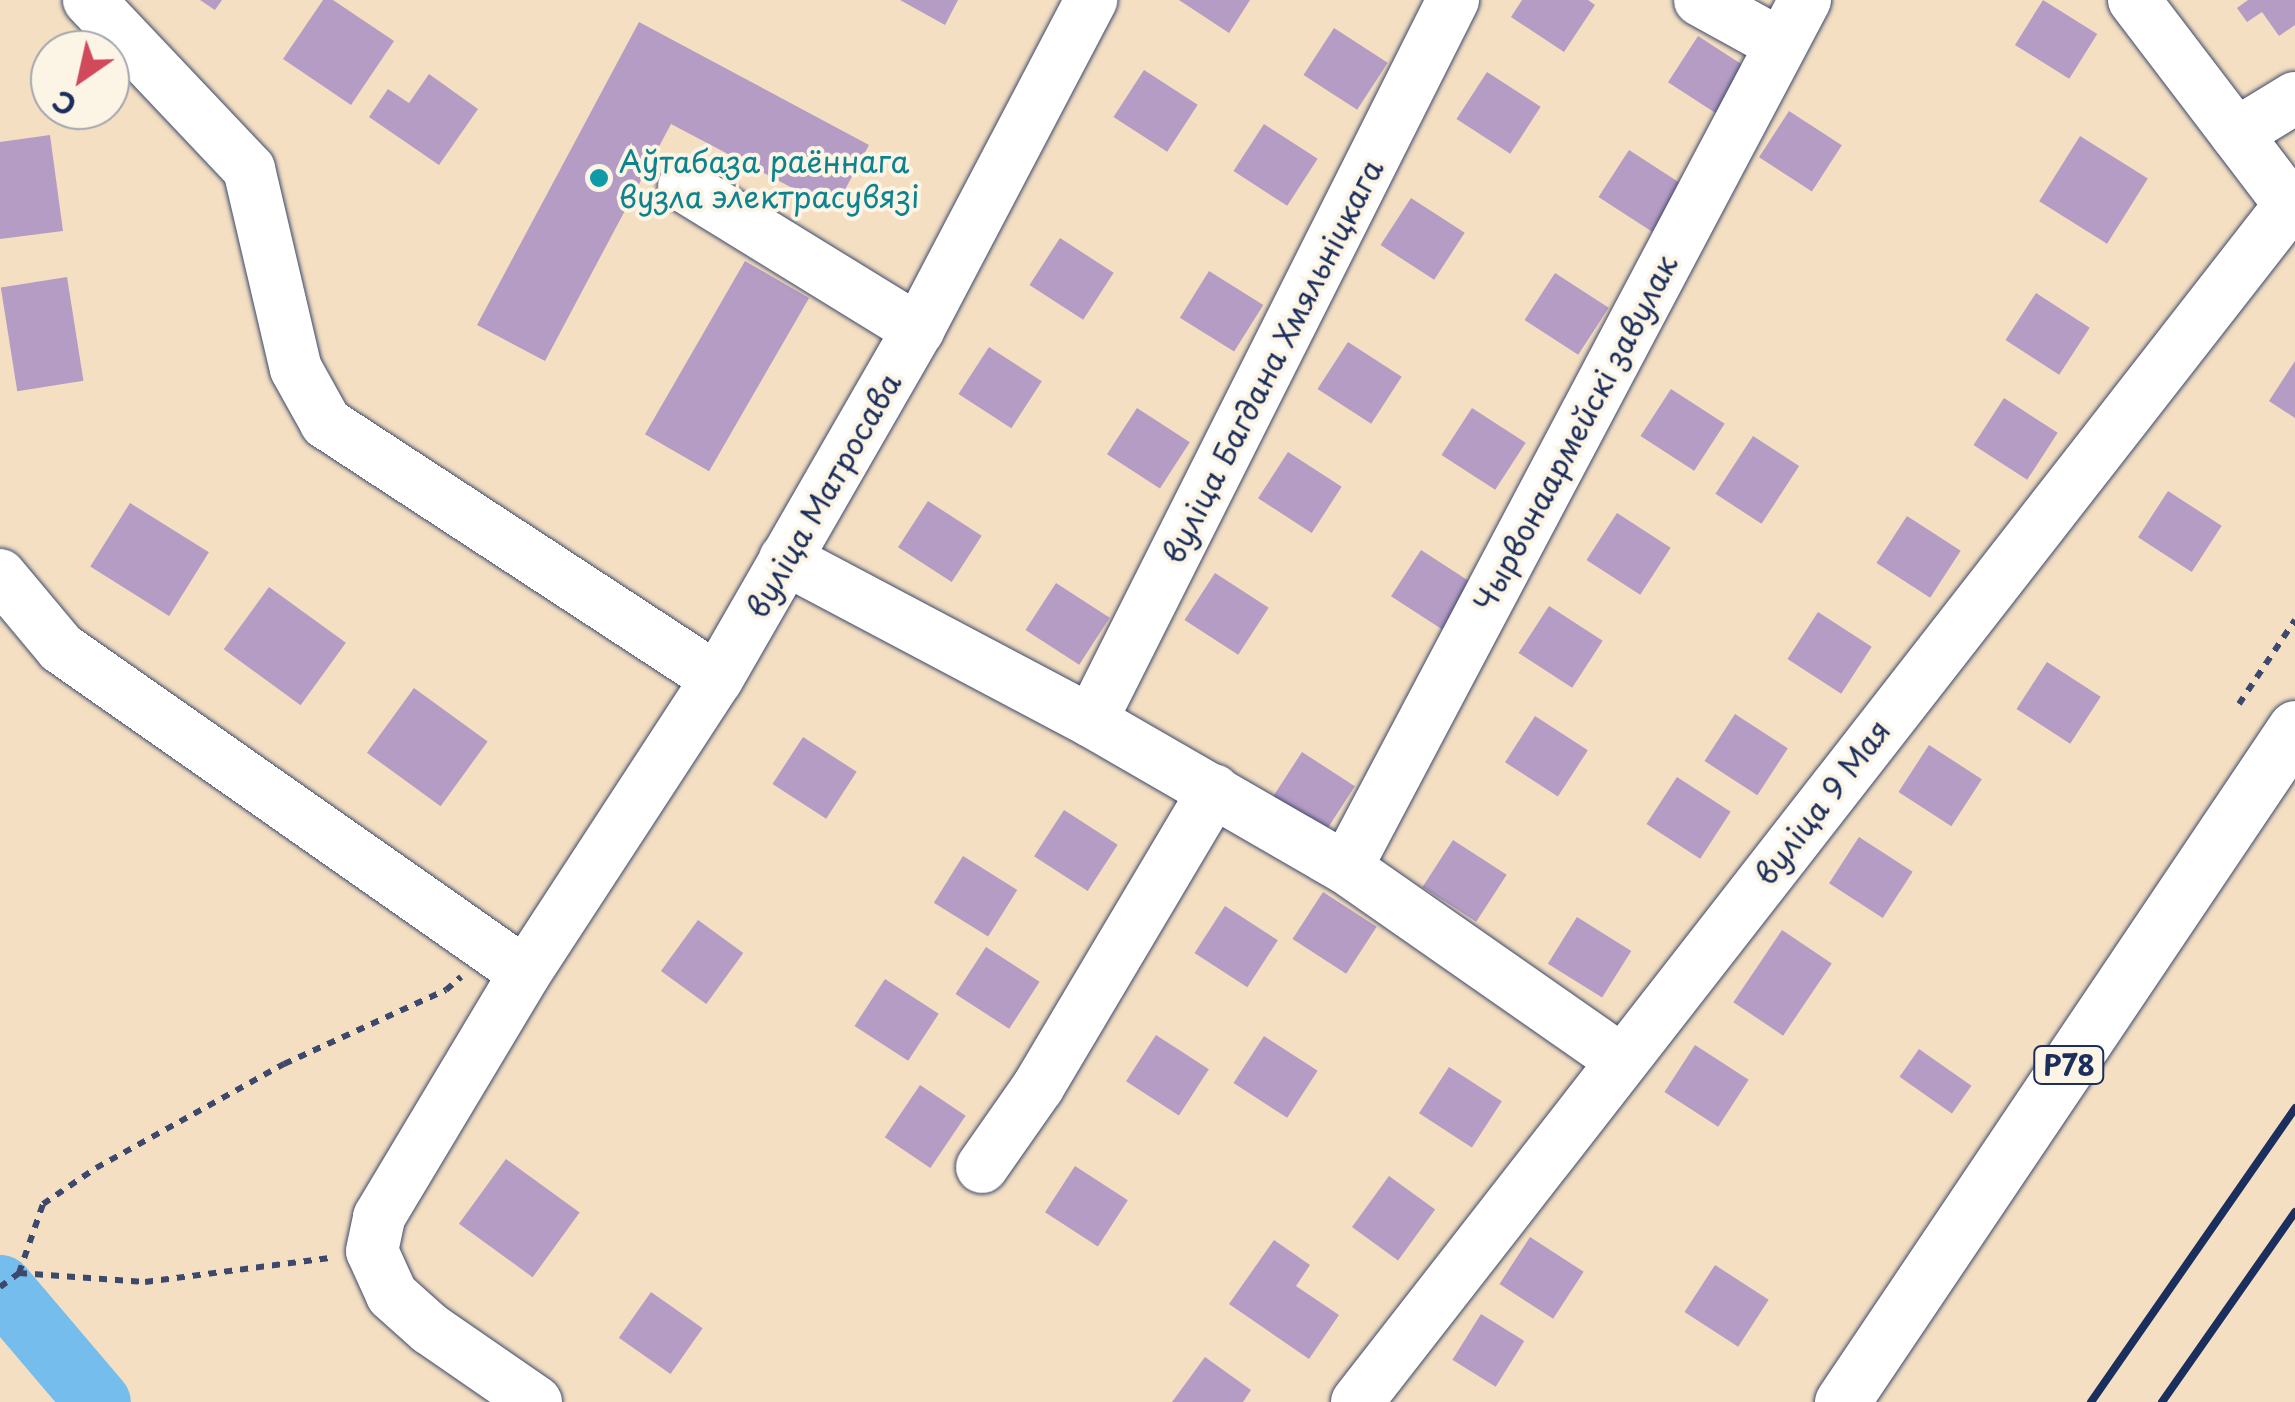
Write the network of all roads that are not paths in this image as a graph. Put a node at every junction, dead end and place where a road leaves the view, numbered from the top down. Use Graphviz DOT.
graph roads {
  1 [pos="89,0"];
  2 [pos="1091,0"];
  3 [pos="1453,0"];
  4 [pos="1700,0"];
  5 [pos="2134,0"];
  6 [pos="1792,22"];
  7 [pos="2295,98"];
  8 [pos="2236,134"];
  9 [pos="684,186"];
  10 [pos="2292,208"];
  11 [pos="918,330"];
  12 [pos="785,559"];
  13 [pos="0,575"];
  14 [pos="718,679"];
  15 [pos="1091,721"];
  16 [pos="2295,728"];
  17 [pos="1214,790"];
  18 [pos="1346,868"];
  19 [pos="509,962"];
  20 [pos="1620,1059"];
  21 [pos="982,1167"];
  22 [pos="536,1402"];
  23 [pos="1357,1402"];
  24 [pos="1842,1402"];
  1 -- 14 [label="street"];
  2 -- 11 [label="street, вуліца Матросава"];
  3 -- 15 [label="street, вуліца Багдана Хмяльніцкага"];
  4 -- 6 [label="street"];
  5 -- 8 [label="street"];
  6 -- 18 [label="street, Чырвонаармейскі завулак"];
  7 -- 8 [label="street"];
  8 -- 10 [label="street"];
  9 -- 11 [label="street"];
  10 -- 20 [label="street, вуліца 9 Мая"];
  11 -- 12 [label="street, вуліца Матросава"];
  12 -- 14 [label="street, вуліца Матросава"];
  12 -- 15 [label="street"];
  13 -- 19 [label="street"];
  14 -- 19 [label="street, вуліца Матросава"];
  15 -- 17 [label="street"];
  16 -- 24 [label="main road, Р78"];
  17 -- 18 [label="street"];
  17 -- 21 [label="street"];
  18 -- 20 [label="street"];
  19 -- 22 [label="street, вуліца Матросава"];
  20 -- 23 [label="street, вуліца 9 Мая"];
}
